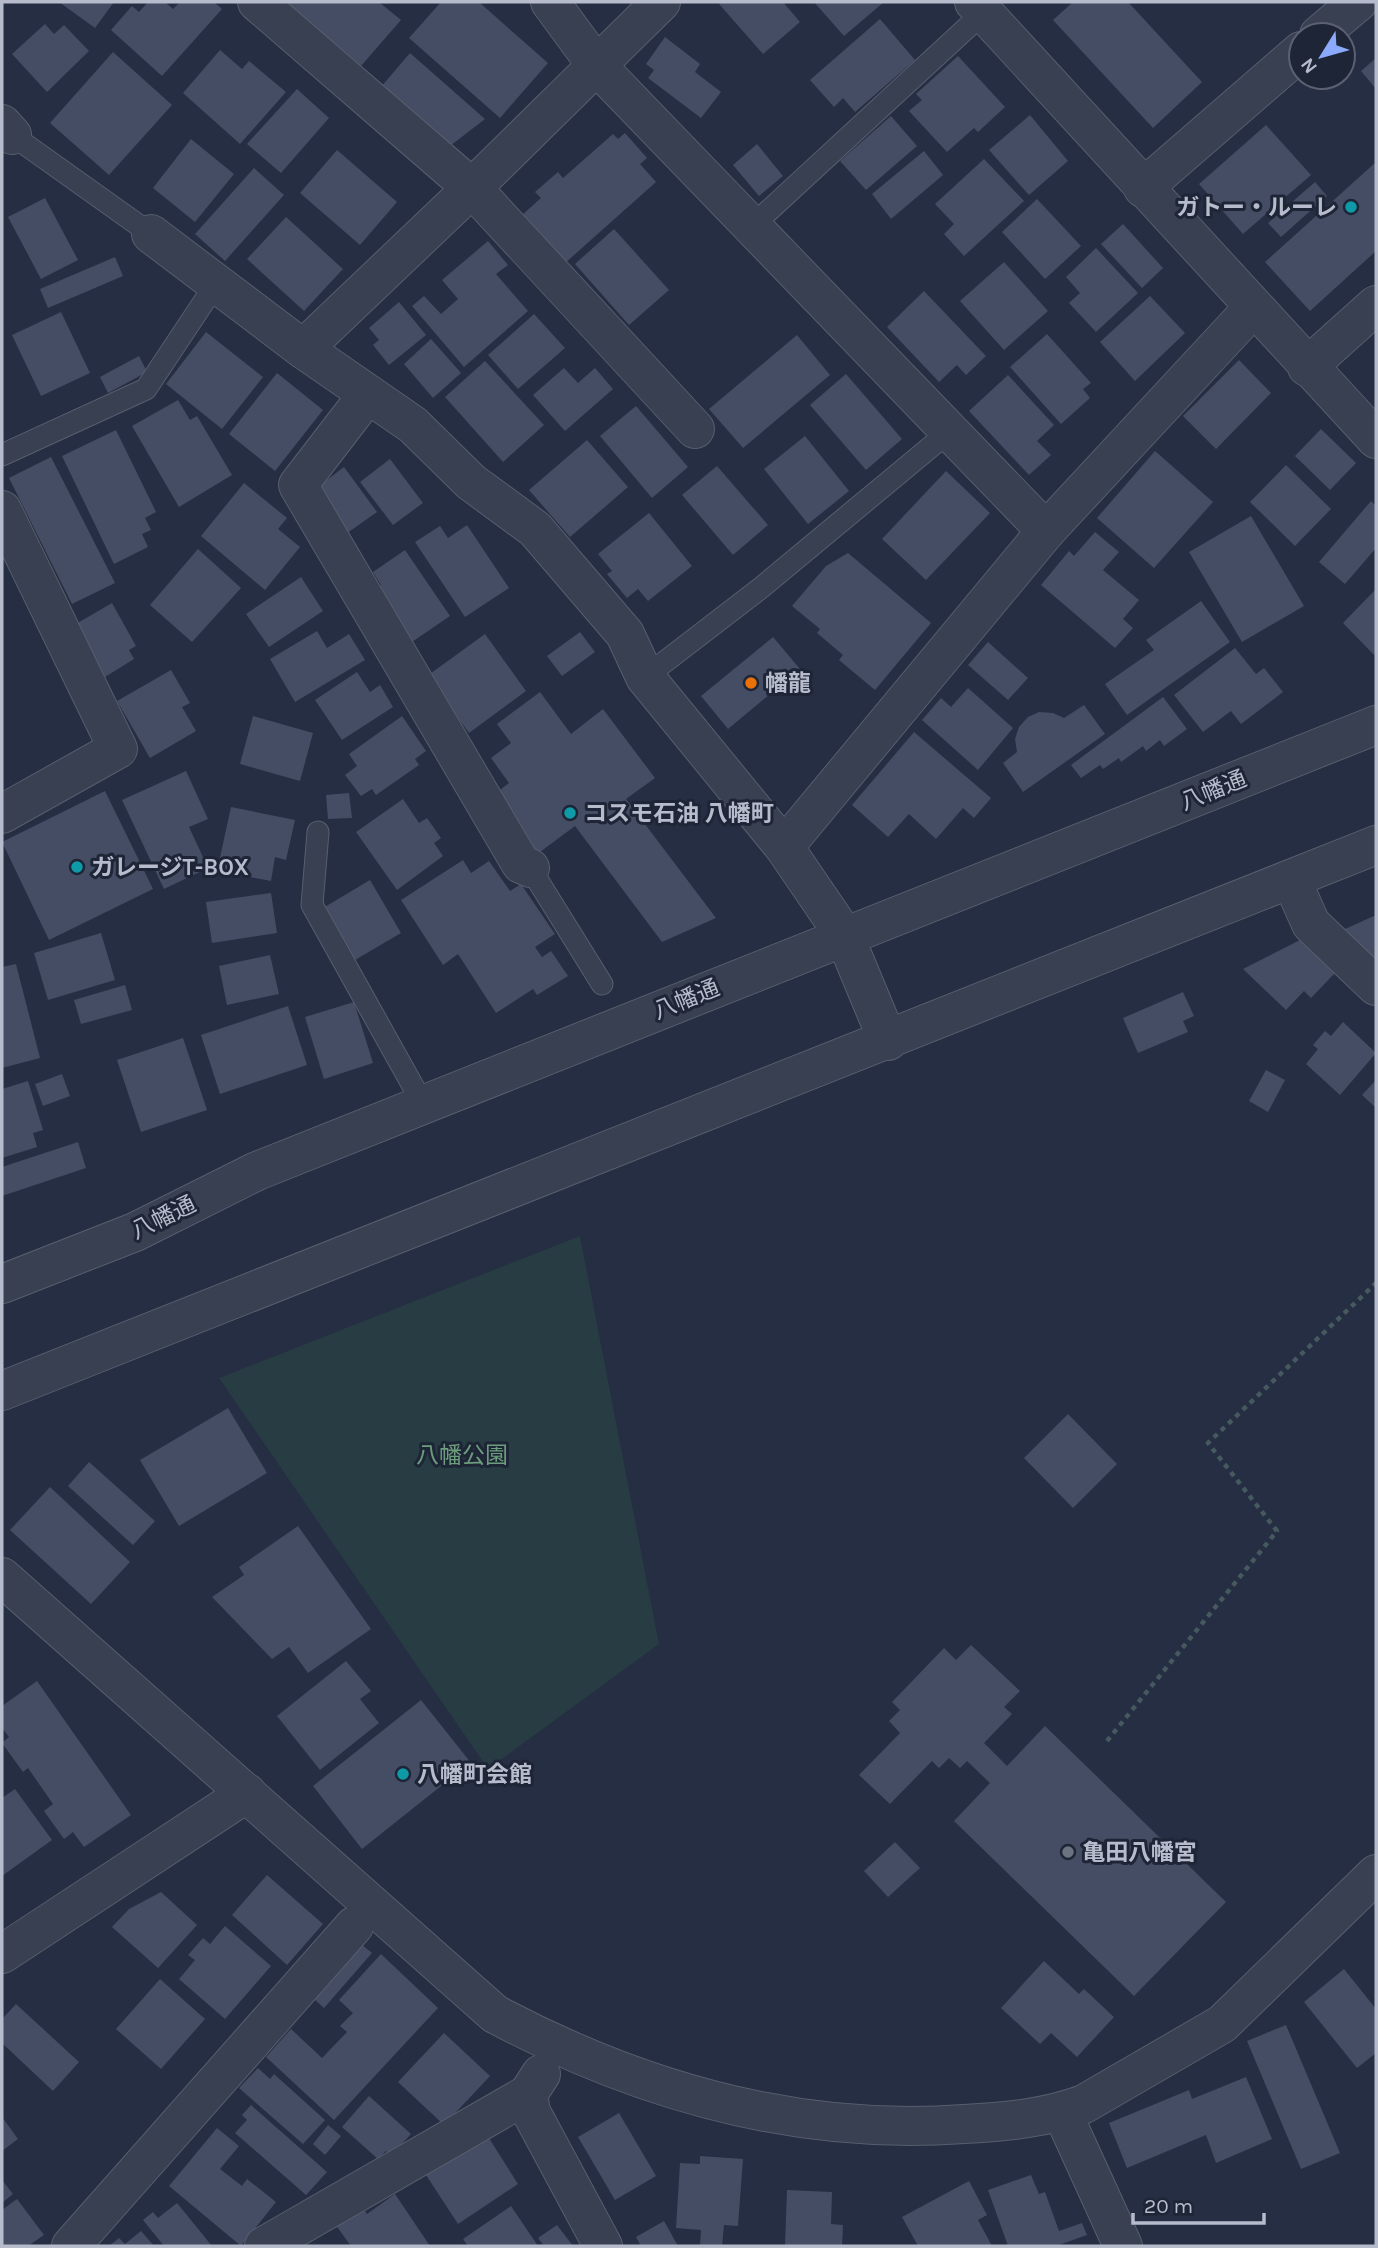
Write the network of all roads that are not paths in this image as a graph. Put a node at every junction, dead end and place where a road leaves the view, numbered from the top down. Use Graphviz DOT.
graph roads {
  1 [pos="257,2"];
  2 [pos="550,2"];
  3 [pos="661,2"];
  4 [pos="1358,2"];
  5 [pos="979,7"];
  6 [pos="1336,21"];
  7 [pos="1287,63"];
  8 [pos="597,66"];
  9 [pos="7,129"];
  10 [pos="472,188"];
  11 [pos="1143,188"];
  12 [pos="752,226"];
  13 [pos="151,234"];
  14 [pos="217,282"];
  15 [pos="1376,305"];
  16 [pos="1253,308"];
  17 [pos="303,349"];
  18 [pos="1307,367"];
  19 [pos="368,394"];
  20 [pos="695,429"];
  21 [pos="951,430"];
  22 [pos="1376,439"];
  23 [pos="2,455"];
  24 [pos="2,510"];
  25 [pos="1046,531"];
  26 [pos="645,677"];
  27 [pos="1376,725"];
  28 [pos="2,814"];
  29 [pos="318,832"];
  30 [pos="1376,845"];
  31 [pos="784,848"];
  32 [pos="530,868"];
  33 [pos="1291,879"];
  34 [pos="844,935"];
  35 [pos="602,984"];
  36 [pos="1376,986"];
  37 [pos="888,1041"];
  38 [pos="423,1104"];
  39 [pos="2,1284"];
  40 [pos="2,1391"];
  41 [pos="2,1577"];
  42 [pos="247,1793"];
  43 [pos="1376,1874"];
  44 [pos="354,1926"];
  45 [pos="6,1942"];
  46 [pos="557,2047"];
  47 [pos="528,2094"];
  48 [pos="1062,2112"];
  49 [pos="71,2246"];
  50 [pos="264,2246"];
  51 [pos="603,2246"];
  52 [pos="1123,2246"];
  1 -- 10 [label="street"];
  2 -- 8 [label="street"];
  3 -- 8 [label="street"];
  4 -- 6 [label="street"];
  5 -- 11 [label="street"];
  5 -- 12 [label="lane"];
  7 -- 11 [label="street"];
  8 -- 10 [label="street"];
  8 -- 12 [label="street"];
  9 -- 13 [label="lane"];
  10 -- 17 [label="street"];
  10 -- 20 [label="street"];
  11 -- 16 [label="street"];
  12 -- 21 [label="street"];
  13 -- 14 [label="street"];
  14 -- 17 [label="street"];
  14 -- 23 [label="lane"];
  15 -- 18 [label="street"];
  16 -- 18 [label="street"];
  16 -- 25 [label="street"];
  17 -- 19 [label="street"];
  18 -- 22 [label="street"];
  19 -- 26 [label="street"];
  19 -- 32 [label="street"];
  21 -- 25 [label="street"];
  21 -- 26 [label="lane"];
  24 -- 28 [label="street"];
  25 -- 31 [label="street"];
  26 -- 31 [label="street"];
  27 -- 34 [label="street, 八幡通"];
  29 -- 38 [label="lane"];
  30 -- 33 [label="street"];
  31 -- 34 [label="street"];
  32 -- 35 [label="lane"];
  33 -- 36 [label="street"];
  33 -- 37 [label="street"];
  34 -- 37 [label="street"];
  34 -- 38 [label="street, 八幡通"];
  37 -- 40 [label="street"];
  38 -- 39 [label="street, 八幡通"];
  41 -- 42 [label="street"];
  42 -- 45 [label="street"];
  42 -- 46 [label="street"];
  43 -- 48 [label="street"];
  44 -- 49 [label="street"];
  46 -- 47 [label="street"];
  46 -- 48 [label="street"];
  47 -- 50 [label="street"];
  47 -- 51 [label="street"];
  48 -- 52 [label="street"];
}
